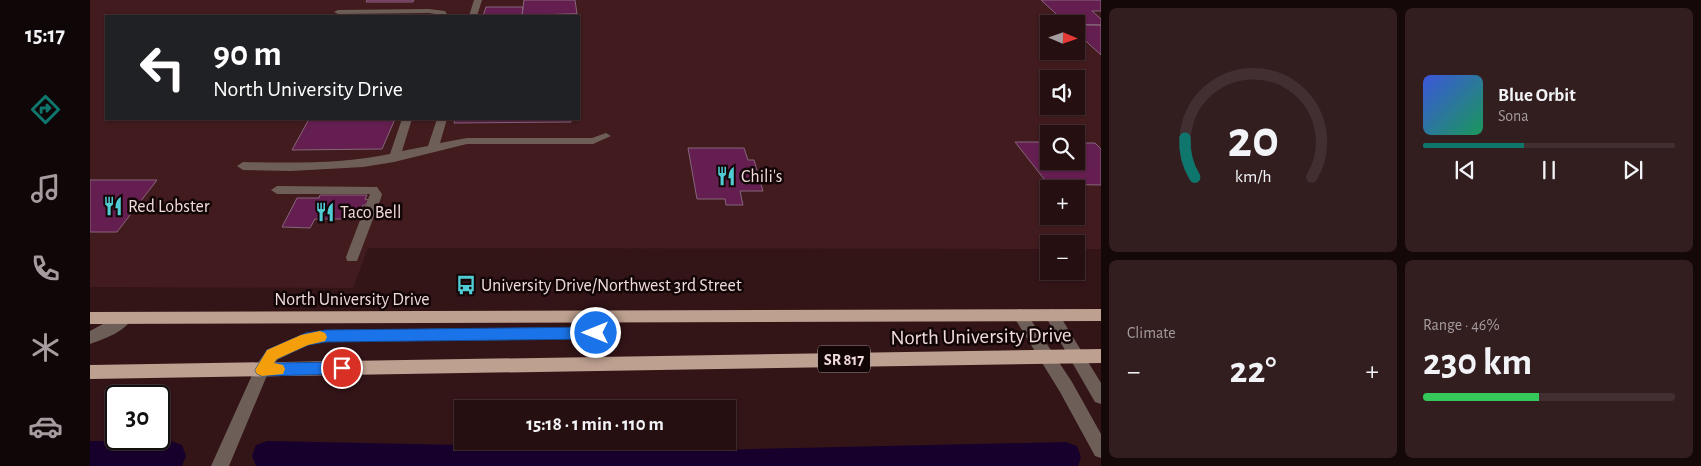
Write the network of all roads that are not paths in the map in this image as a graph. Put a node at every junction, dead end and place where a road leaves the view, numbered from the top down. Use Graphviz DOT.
graph roads {
  1 [pos="434,0"];
  2 [pos="478,0"];
  3 [pos="338,12"];
  4 [pos="429,12"];
  5 [pos="443,15"];
  6 [pos="473,15"];
  7 [pos="407,120"];
  8 [pos="442,120"];
  9 [pos="606,136"];
  10 [pos="434,148"];
  11 [pos="394,158"];
  12 [pos="242,166"];
  13 [pos="277,190"];
  14 [pos="352,257"];
  15 [pos="1020,315"];
  16 [pos="1052,315"];
  17 [pos="1101,315"];
  18 [pos="90,318"];
  19 [pos="125,318"];
  20 [pos="614,318"];
  21 [pos="90,338"];
  22 [pos="1047,356"];
  23 [pos="1075,356"];
  24 [pos="1101,356"];
  25 [pos="262,370"];
  26 [pos="90,372"];
  27 [pos="1101,397"];
  28 [pos="1101,450"];
  29 [pos="220,466"];
  1 -- 4 [label="street"];
  2 -- 6 [label="street"];
  3 -- 4 [label="street"];
  4 -- 5 [label="street"];
  7 -- 11 [label="street"];
  8 -- 10 [label="street"];
  9 -- 10 [label="street"];
  10 -- 11 [label="street"];
  11 -- 12 [label="street"];
  13 -- 14 [label="street"];
  15 -- 16 [label="main road, North University Drive"];
  15 -- 20 [label="main road, North University Drive"];
  15 -- 22 [label="street"];
  16 -- 17 [label="main road, North University Drive"];
  16 -- 23 [label="street"];
  18 -- 19 [label="main road, North University Drive"];
  19 -- 20 [label="main road, North University Drive"];
  19 -- 21 [label="street"];
  20 -- 25 [label="street, North University Drive"];
  22 -- 23 [label="main road, North University Drive / SR 817"];
  22 -- 25 [label="main road, North University Drive / SR 817"];
  22 -- 28 [label="street"];
  23 -- 24 [label="main road, North University Drive / SR 817"];
  23 -- 27 [label="street"];
  25 -- 26 [label="main road, North University Drive / SR 817"];
  25 -- 29 [label="street"];
}
